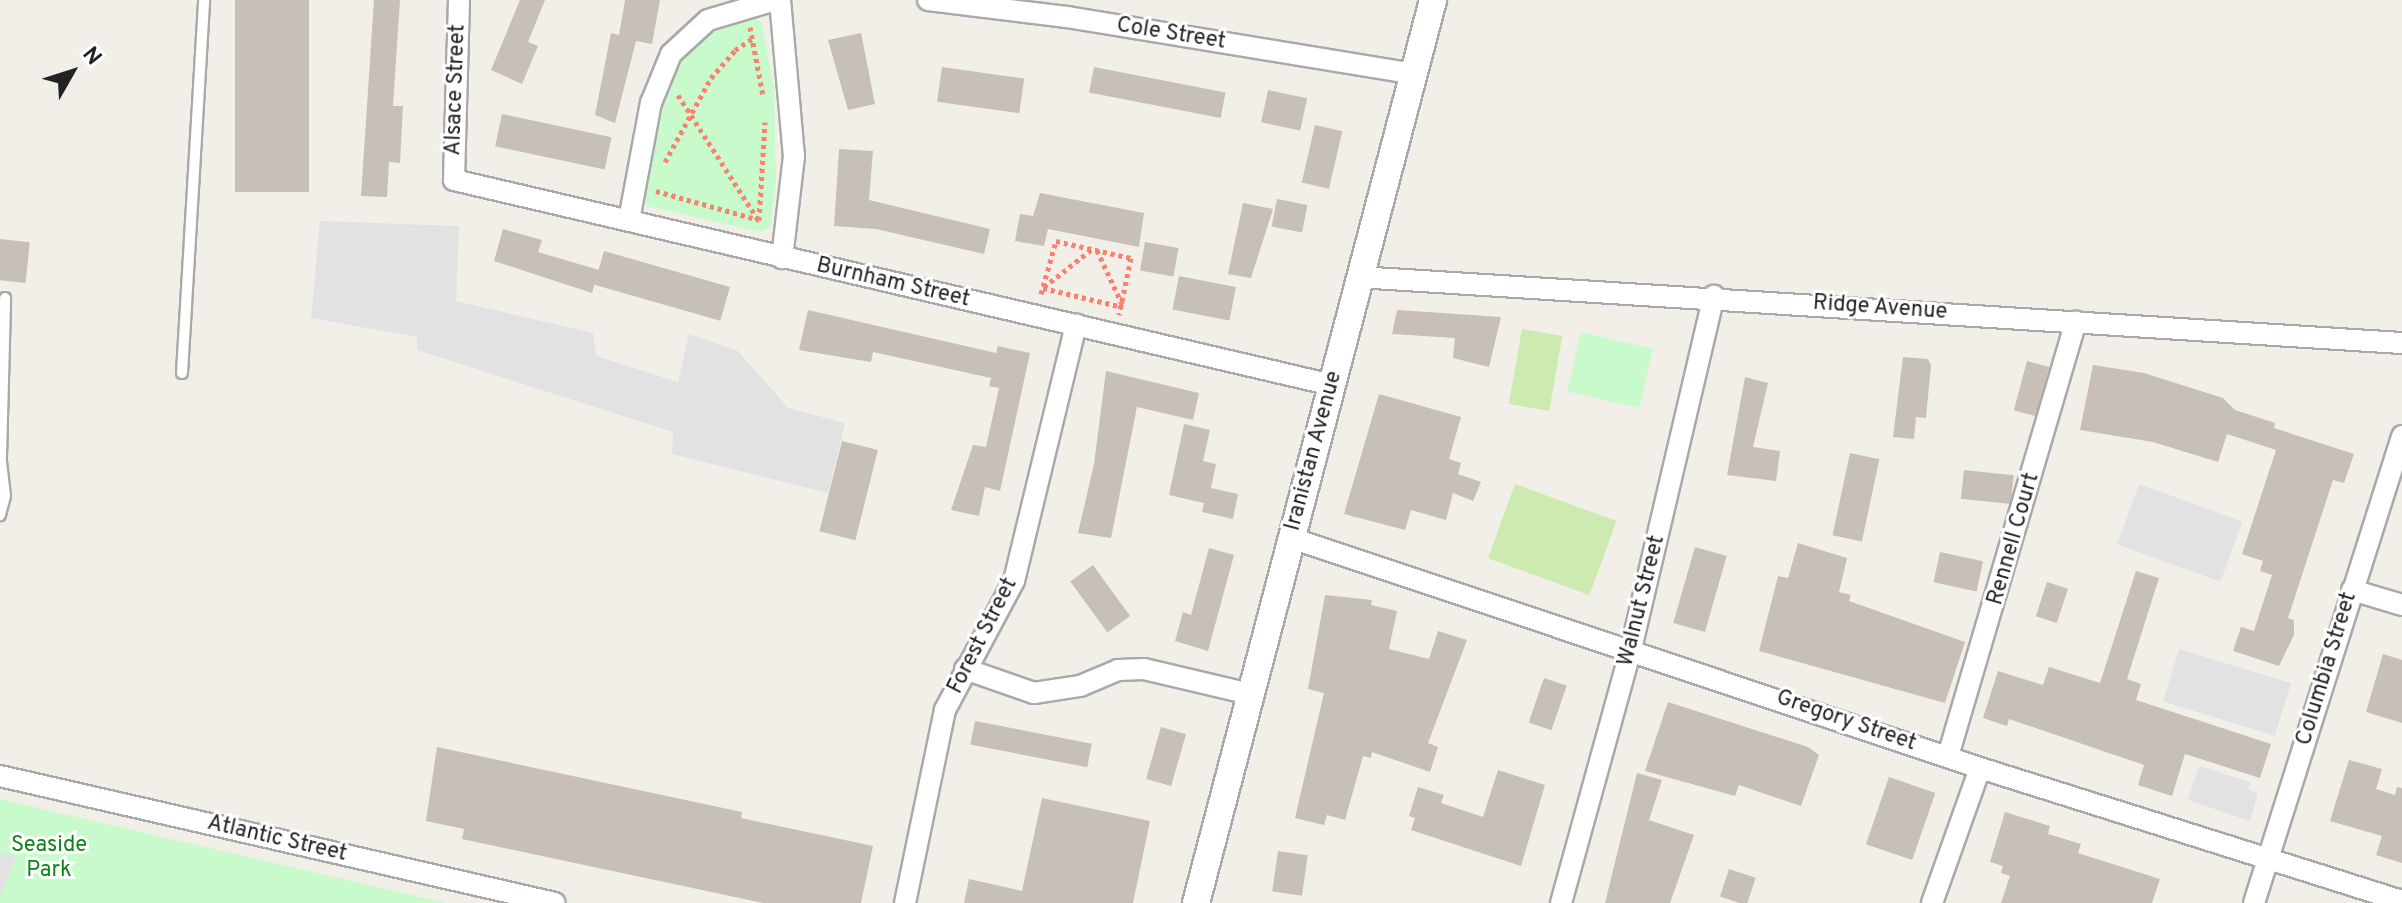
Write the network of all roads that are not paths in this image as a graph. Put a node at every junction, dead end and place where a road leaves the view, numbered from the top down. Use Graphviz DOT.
graph roads {
  1 [pos="204,0"];
  2 [pos="459,0"];
  3 [pos="778,0"];
  4 [pos="928,0"];
  5 [pos="1433,0"];
  6 [pos="1414,74"];
  7 [pos="454,180"];
  8 [pos="637,222"];
  9 [pos="782,258"];
  10 [pos="1358,277"];
  11 [pos="1714,296"];
  12 [pos="5,298"];
  13 [pos="2076,321"];
  14 [pos="1076,324"];
  15 [pos="2402,343"];
  16 [pos="182,373"];
  17 [pos="1332,385"];
  18 [pos="2402,436"];
  19 [pos="1,455"];
  20 [pos="0,515"];
  21 [pos="1291,538"];
  22 [pos="2352,590"];
  23 [pos="2402,605"];
  24 [pos="1631,649"];
  25 [pos="965,669"];
  26 [pos="1250,694"];
  27 [pos="1948,756"];
  28 [pos="1980,768"];
  29 [pos="2,782"];
  30 [pos="2269,856"];
  31 [pos="2402,901"];
  32 [pos="555,903"];
  33 [pos="905,903"];
  34 [pos="1196,903"];
  35 [pos="1561,903"];
  36 [pos="1932,903"];
  37 [pos="2254,903"];
  1 -- 16 [label="lane"];
  2 -- 7 [label="street, Alsace Street"];
  3 -- 8 [label="street"];
  3 -- 9 [label="street"];
  4 -- 6 [label="street, Cole Street"];
  5 -- 6 [label="street, Iranistan Avenue"];
  6 -- 10 [label="street, Iranistan Avenue"];
  7 -- 8 [label="street, Burnham Street"];
  8 -- 9 [label="street, Burnham Street"];
  9 -- 14 [label="street, Burnham Street"];
  10 -- 11 [label="street, Ridge Avenue"];
  10 -- 17 [label="street, Iranistan Avenue"];
  11 -- 13 [label="street, Ridge Avenue"];
  11 -- 24 [label="street, Walnut Street"];
  12 -- 19 [label="lane"];
  13 -- 15 [label="street, Ridge Avenue"];
  13 -- 27 [label="street, Rennell Court"];
  14 -- 17 [label="street, Burnham Street"];
  14 -- 25 [label="street, Forest Street"];
  17 -- 21 [label="street, Iranistan Avenue"];
  18 -- 22 [label="street, Columbia Street"];
  19 -- 20 [label="lane"];
  21 -- 24 [label="street, Gregory Street"];
  21 -- 26 [label="street, Iranistan Avenue"];
  22 -- 23 [label="street"];
  22 -- 30 [label="street, Columbia Street"];
  24 -- 27 [label="street, Gregory Street"];
  24 -- 35 [label="street, Walnut Street"];
  25 -- 26 [label="street"];
  25 -- 33 [label="street, Forest Street"];
  26 -- 34 [label="street, Iranistan Avenue"];
  27 -- 28 [label="street, Gregory Street"];
  28 -- 30 [label="street, Gregory Street"];
  28 -- 36 [label="street"];
  29 -- 32 [label="street, Atlantic Street"];
  30 -- 31 [label="street, Gregory Street"];
  30 -- 37 [label="street, Columbia Street"];
}
